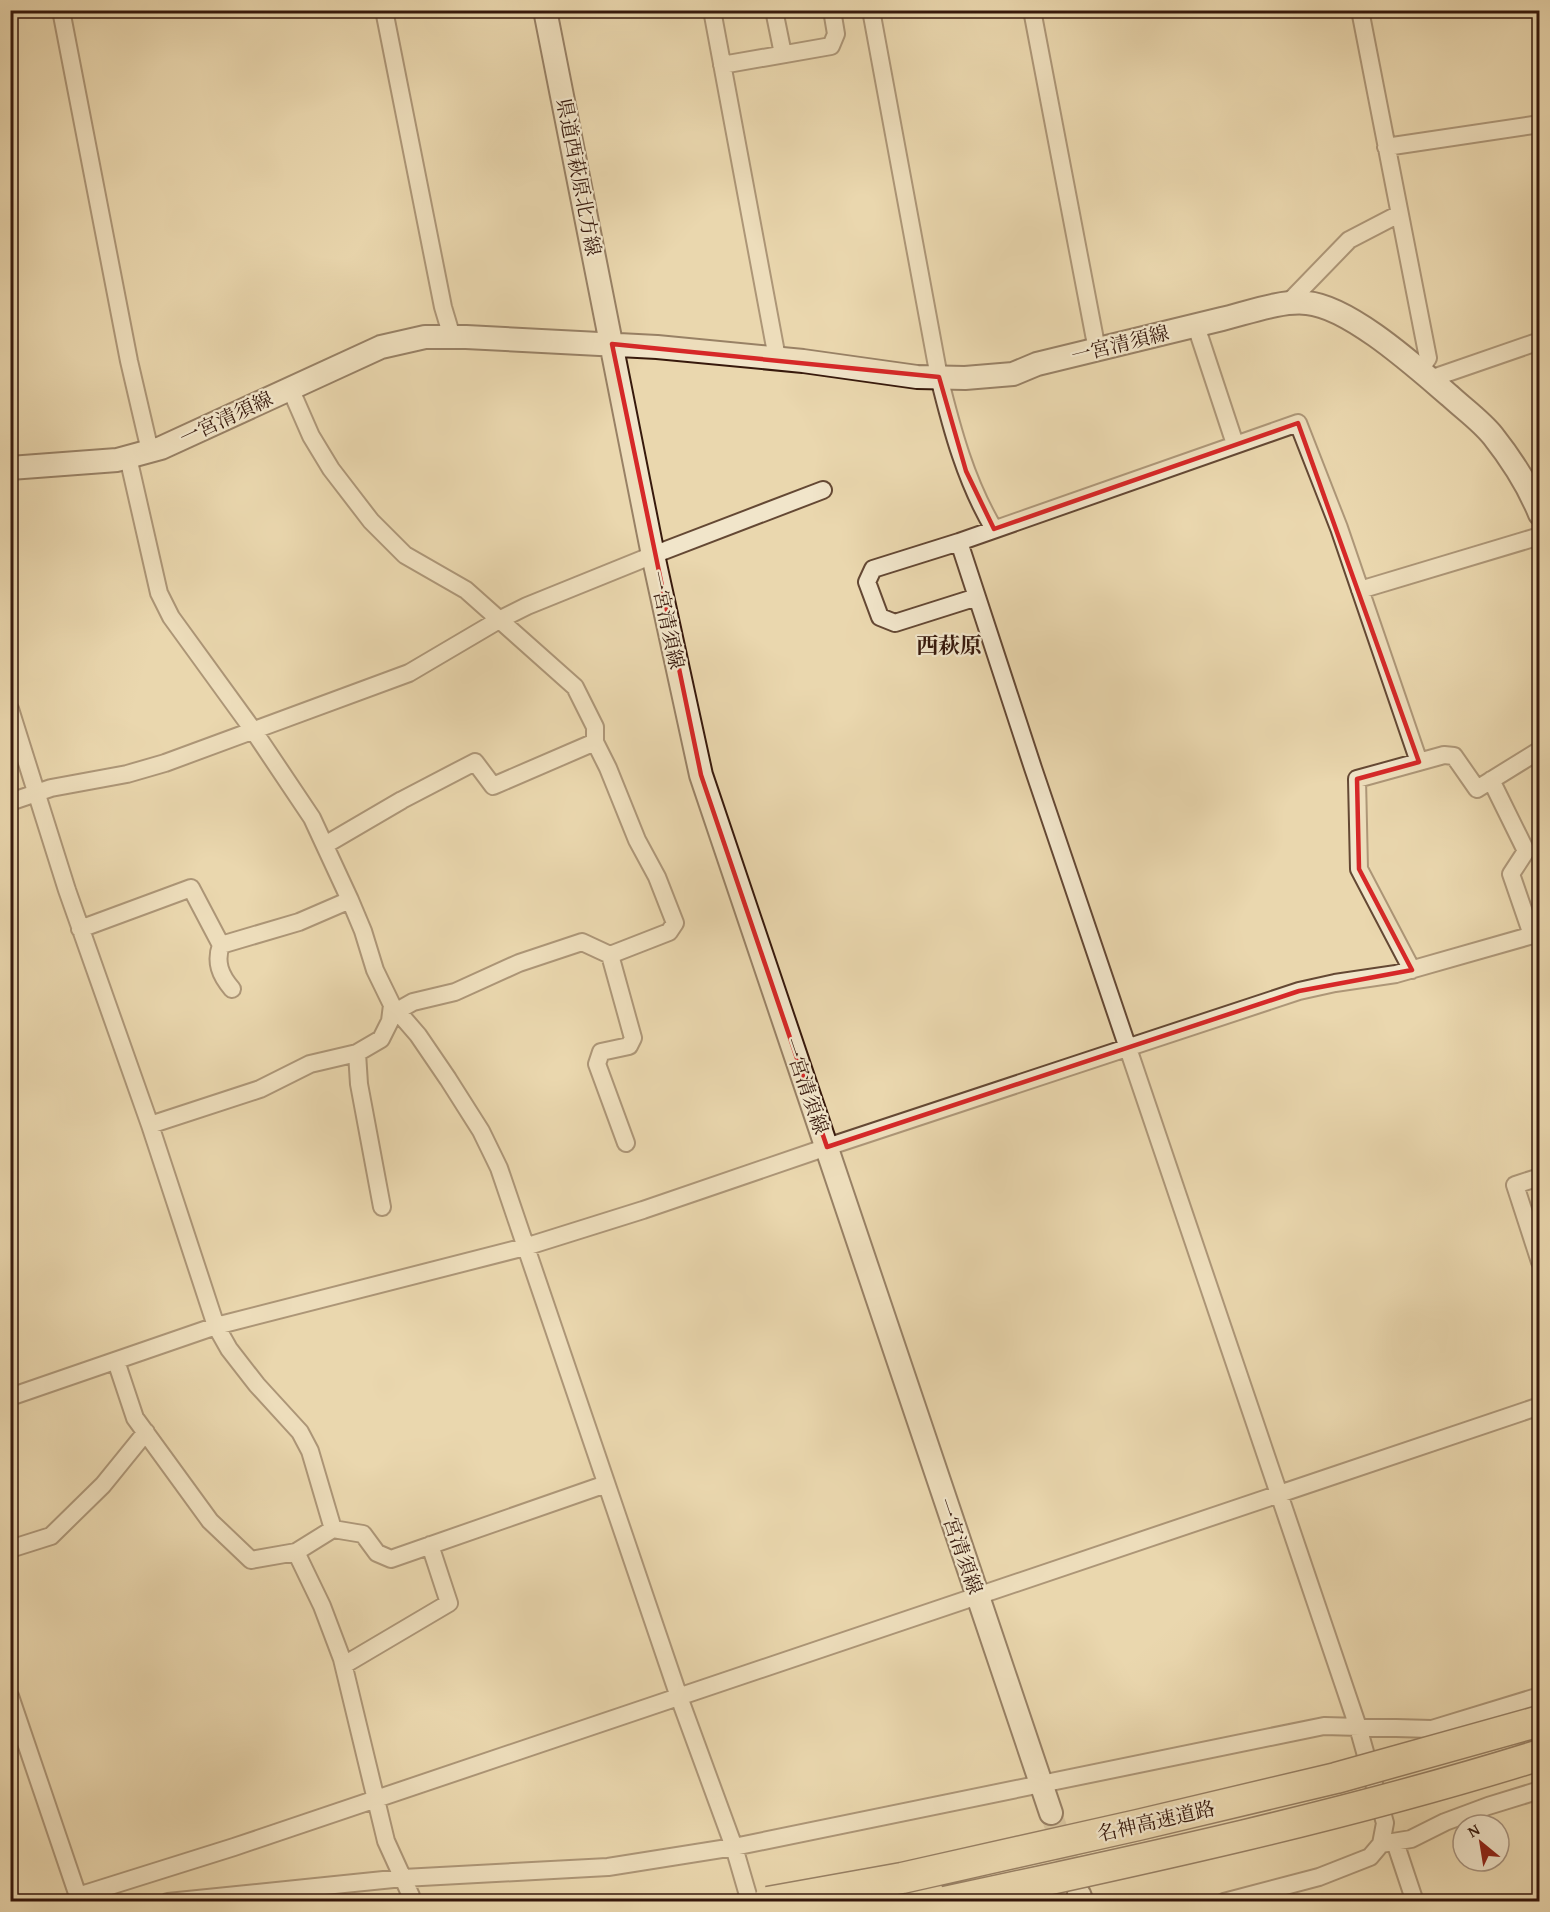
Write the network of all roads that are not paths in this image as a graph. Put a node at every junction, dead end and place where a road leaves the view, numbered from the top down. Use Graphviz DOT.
graph roads {
  1 [pos="61,10"];
  2 [pos="384,10"];
  3 [pos="545,10"];
  4 [pos="712,10"];
  5 [pos="774,10"];
  6 [pos="832,10"];
  7 [pos="871,10"];
  8 [pos="1032,10"];
  9 [pos="1360,10"];
  10 [pos="783,54"];
  11 [pos="722,65"];
  12 [pos="1539,124"];
  13 [pos="1386,147"];
  14 [pos="1399,214"];
  15 [pos="1288,303"];
  16 [pos="1196,326"];
  17 [pos="452,337"];
  18 [pos="1539,341"];
  19 [pos="612,344"];
  20 [pos="1097,350"];
  21 [pos="777,358"];
  22 [pos="1425,375"];
  23 [pos="939,377"];
  24 [pos="290,388"];
  25 [pos="1235,444"];
  26 [pos="150,451"];
  27 [pos="128,457"];
  28 [pos="10,468"];
  29 [pos="823,489"];
  30 [pos="1539,514"];
  31 [pos="994,529"];
  32 [pos="1539,536"];
  33 [pos="959,542"];
  34 [pos="653,555"];
  35 [pos="1360,590"];
  36 [pos="977,597"];
  37 [pos="499,620"];
  38 [pos="10,709"];
  39 [pos="253,730"];
  40 [pos="595,742"];
  41 [pos="1539,750"];
  42 [pos="1419,762"];
  43 [pos="1491,780"];
  44 [pos="38,792"];
  45 [pos="10,802"];
  46 [pos="325,845"];
  47 [pos="350,900"];
  48 [pos="81,929"];
  49 [pos="1536,934"];
  50 [pos="221,945"];
  51 [pos="610,955"];
  52 [pos="1412,970"];
  53 [pos="232,988"];
  54 [pos="394,1008"];
  55 [pos="1128,1047"];
  56 [pos="357,1053"];
  57 [pos="150,1125"];
  58 [pos="626,1143"];
  59 [pos="826,1147"];
  60 [pos="1539,1177"];
  61 [pos="382,1207"];
  62 [pos="525,1247"];
  63 [pos="1539,1262"];
  64 [pos="216,1326"];
  65 [pos="116,1361"];
  66 [pos="10,1397"];
  67 [pos="1539,1406"];
  68 [pos="146,1432"];
  69 [pos="606,1484"];
  70 [pos="1279,1495"];
  71 [pos="333,1529"];
  72 [pos="430,1545"];
  73 [pos="10,1549"];
  74 [pos="296,1552"];
  75 [pos="977,1597"];
  76 [pos="344,1665"];
  77 [pos="10,1696"];
  78 [pos="1539,1696"];
  79 [pos="679,1697"];
  80 [pos="1539,1722"];
  81 [pos="1358,1727"];
  82 [pos="1539,1755"];
  83 [pos="1041,1783"];
  84 [pos="1539,1791"];
  85 [pos="376,1800"];
  86 [pos="1051,1813"];
  87 [pos="1388,1843"];
  88 [pos="734,1847"];
  89 [pos="403,1878"];
  90 [pos="411,1896"];
  91 [pos="79,1899"];
  92 [pos="168,1902"];
  93 [pos="750,1902"];
  94 [pos="768,1902"];
  95 [pos="945,1902"];
  96 [pos="1224,1902"];
  97 [pos="1415,1902"];
  1 -- 26 [label="street"];
  2 -- 17 [label="street"];
  3 -- 19 [label="main road, 県道西萩原北方線"];
  4 -- 11 [label="street"];
  5 -- 10 [label="street"];
  6 -- 10 [label="street"];
  7 -- 23 [label="street"];
  8 -- 20 [label="street"];
  9 -- 13 [label="street"];
  10 -- 11 [label="street"];
  11 -- 21 [label="street"];
  12 -- 13 [label="street"];
  13 -- 14 [label="street"];
  14 -- 15 [label="street"];
  14 -- 22 [label="street"];
  15 -- 16 [label="main road, 一宮清須線"];
  15 -- 22 [label="main road, 一宮清須線"];
  16 -- 20 [label="main road, 一宮清須線"];
  16 -- 25 [label="street"];
  17 -- 19 [label="main road, 一宮清須線"];
  17 -- 24 [label="main road, 一宮清須線"];
  18 -- 22 [label="street"];
  19 -- 21 [label="main road, 一宮清須線"];
  19 -- 34 [label="main road, 一宮清須線"];
  20 -- 23 [label="main road, 一宮清須線"];
  21 -- 23 [label="main road, 一宮清須線"];
  22 -- 30 [label="main road, 一宮清須線"];
  23 -- 31 [label="street"];
  24 -- 26 [label="main road, 一宮清須線"];
  24 -- 37 [label="street"];
  25 -- 31 [label="street"];
  25 -- 35 [label="street"];
  26 -- 27 [label="main road, 一宮清須線"];
  27 -- 28 [label="main road, 一宮清須線"];
  27 -- 39 [label="street"];
  29 -- 34 [label="street"];
  31 -- 33 [label="street"];
  32 -- 35 [label="street"];
  33 -- 36 [label="street"];
  33 -- 36 [label="street"];
  34 -- 37 [label="street"];
  34 -- 59 [label="main road, 一宮清須線"];
  35 -- 42 [label="street"];
  36 -- 55 [label="street"];
  37 -- 39 [label="street"];
  37 -- 40 [label="street"];
  38 -- 44 [label="street"];
  39 -- 44 [label="street"];
  39 -- 46 [label="street"];
  40 -- 46 [label="street"];
  40 -- 51 [label="street"];
  41 -- 43 [label="street"];
  42 -- 43 [label="street"];
  42 -- 52 [label="street"];
  43 -- 49 [label="street"];
  44 -- 45 [label="street"];
  44 -- 48 [label="street"];
  46 -- 47 [label="street"];
  47 -- 50 [label="street"];
  47 -- 54 [label="street"];
  48 -- 50 [label="street"];
  48 -- 57 [label="street"];
  49 -- 52 [label="street"];
  50 -- 53 [label="street"];
  51 -- 54 [label="street"];
  51 -- 58 [label="street"];
  52 -- 55 [label="street"];
  54 -- 56 [label="street"];
  54 -- 62 [label="street"];
  55 -- 59 [label="street"];
  55 -- 70 [label="street"];
  56 -- 57 [label="street"];
  56 -- 61 [label="street"];
  57 -- 64 [label="street"];
  59 -- 62 [label="street"];
  59 -- 75 [label="main road, 一宮清須線"];
  60 -- 63 [label="street"];
  62 -- 64 [label="street"];
  62 -- 69 [label="street"];
  64 -- 65 [label="street"];
  64 -- 71 [label="street"];
  65 -- 66 [label="street"];
  65 -- 68 [label="street"];
  67 -- 70 [label="street"];
  68 -- 73 [label="street"];
  68 -- 74 [label="street"];
  69 -- 72 [label="street"];
  69 -- 79 [label="street"];
  70 -- 75 [label="street"];
  70 -- 81 [label="street"];
  71 -- 72 [label="street"];
  71 -- 74 [label="street"];
  72 -- 76 [label="street"];
  74 -- 76 [label="street"];
  75 -- 79 [label="street"];
  75 -- 83 [label="main road, 一宮清須線"];
  76 -- 85 [label="street"];
  77 -- 91 [label="street"];
  78 -- 81 [label="street"];
  79 -- 85 [label="street"];
  79 -- 88 [label="street"];
  80 -- 94 [label="highway, 名神高速道路, bridge"];
  81 -- 83 [label="street"];
  81 -- 87 [label="street"];
  82 -- 95 [label="highway, 名神高速道路, bridge"];
  83 -- 86 [label="main road, 一宮清須線"];
  83 -- 88 [label="street"];
  84 -- 87 [label="street"];
  85 -- 89 [label="street"];
  85 -- 91 [label="street"];
  87 -- 96 [label="street"];
  87 -- 97 [label="street"];
  88 -- 89 [label="street"];
  88 -- 93 [label="street"];
  89 -- 90 [label="street"];
  89 -- 92 [label="street"];
}
